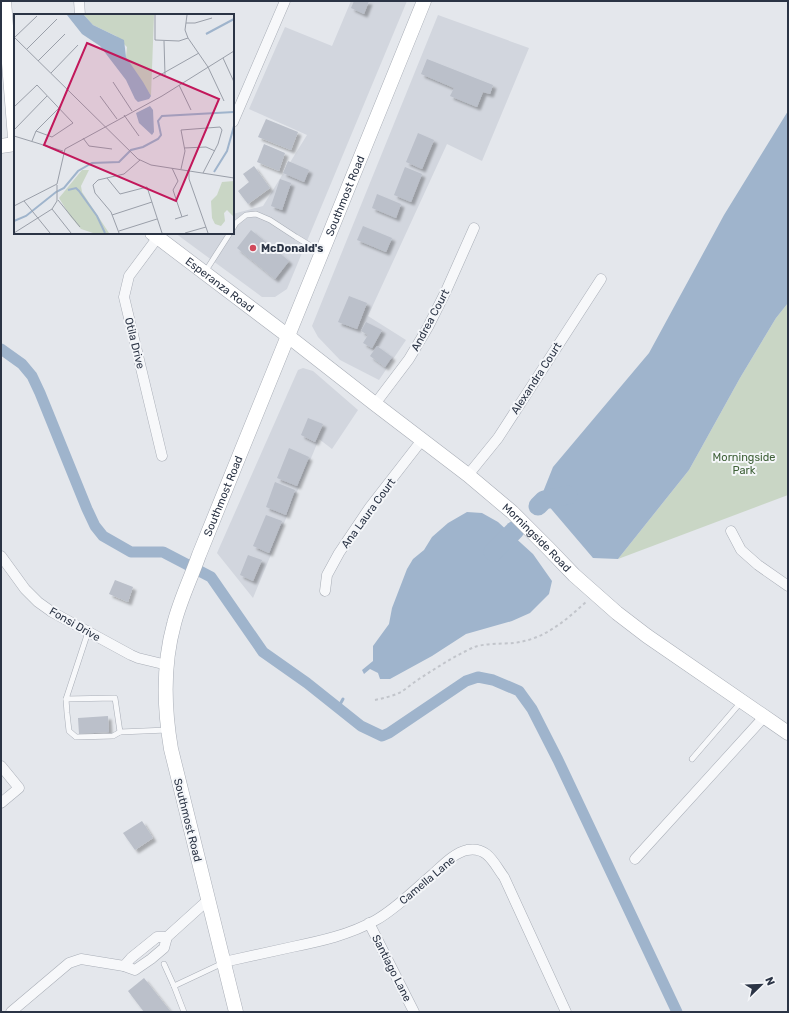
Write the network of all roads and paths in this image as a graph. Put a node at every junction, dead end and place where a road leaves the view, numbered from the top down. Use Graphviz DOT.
graph roads {
  1 [pos="4,1"];
  2 [pos="79,1"];
  3 [pos="285,1"];
  4 [pos="424,1"];
  5 [pos="80,14"];
  6 [pos="234,120"];
  7 [pos="14,126"];
  8 [pos="14,144"];
  9 [pos="1,146"];
  10 [pos="234,226"];
  11 [pos="474,228"];
  12 [pos="229,234"];
  13 [pos="155,235"];
  14 [pos="322,253"];
  15 [pos="204,273"];
  16 [pos="601,279"];
  17 [pos="288,336"];
  18 [pos="375,404"];
  19 [pos="422,440"];
  20 [pos="162,456"];
  21 [pos="468,475"];
  22 [pos="731,531"];
  23 [pos="1,556"];
  24 [pos="788,586"];
  25 [pos="325,591"];
  26 [pos="595,594"];
  27 [pos="88,632"];
  28 [pos="167,665"];
  29 [pos="66,699"];
  30 [pos="375,700"];
  31 [pos="742,701"];
  32 [pos="764,717"];
  33 [pos="168,730"];
  34 [pos="120,732"];
  35 [pos="788,733"];
  36 [pos="692,759"];
  37 [pos="1,766"];
  38 [pos="1,804"];
  39 [pos="635,859"];
  40 [pos="208,900"];
  41 [pos="370,923"];
  42 [pos="167,936"];
  43 [pos="144,947"];
  44 [pos="153,958"];
  45 [pos="224,962"];
  46 [pos="164,964"];
  47 [pos="124,966"];
  48 [pos="174,986"];
  49 [pos="11,1012"];
  50 [pos="184,1012"];
  51 [pos="236,1012"];
  52 [pos="414,1012"];
  53 [pos="566,1012"];
  1 -- 7 [label="main road"];
  2 -- 5 [label="street"];
  3 -- 6 [label="street"];
  4 -- 14 [label="main road, Southmost Road"];
  8 -- 9 [label="main road"];
  10 -- 14 [label="lane"];
  11 -- 18 [label="street, Andrea Court"];
  12 -- 15 [label="lane"];
  13 -- 15 [label="main road, Esperanza Road"];
  13 -- 20 [label="street, Otila Drive"];
  14 -- 17 [label="main road, Southmost Road"];
  15 -- 17 [label="main road, Esperanza Road"];
  16 -- 21 [label="street, Alexandra Court"];
  17 -- 18 [label="main road, Morningside Road"];
  17 -- 28 [label="main road, Southmost Road"];
  18 -- 19 [label="main road, Morningside Road"];
  19 -- 21 [label="main road, Morningside Road"];
  19 -- 25 [label="street, Ana Laura Court"];
  21 -- 26 [label="main road, Morningside Road"];
  22 -- 24 [label="street"];
  23 -- 27 [label="street, Fonsi Drive"];
  26 -- 30 [label="path"];
  26 -- 31 [label="main road, Morningside Road"];
  27 -- 28 [label="street, Fonsi Drive"];
  27 -- 29 [label="lane"];
  28 -- 33 [label="main road, Southmost Road"];
  29 -- 34 [label="lane"];
  29 -- 34 [label="lane"];
  31 -- 32 [label="main road, Morningside Road"];
  31 -- 36 [label="lane"];
  32 -- 35 [label="main road, Morningside Road"];
  32 -- 39 [label="street"];
  33 -- 34 [label="lane"];
  33 -- 40 [label="main road, Southmost Road"];
  37 -- 38 [label="street"];
  40 -- 42 [label="street"];
  40 -- 45 [label="main road, Southmost Road"];
  41 -- 45 [label="street, Camella Lane"];
  41 -- 52 [label="street, Santiago Lane"];
  41 -- 53 [label="street, Camella Lane"];
  42 -- 43 [label="street"];
  42 -- 44 [label="street"];
  43 -- 44 [label="street"];
  43 -- 47 [label="street"];
  44 -- 47 [label="street"];
  45 -- 48 [label="lane"];
  45 -- 51 [label="main road, Southmost Road"];
  46 -- 48 [label="lane"];
  47 -- 49 [label="street"];
  48 -- 50 [label="lane"];
}
